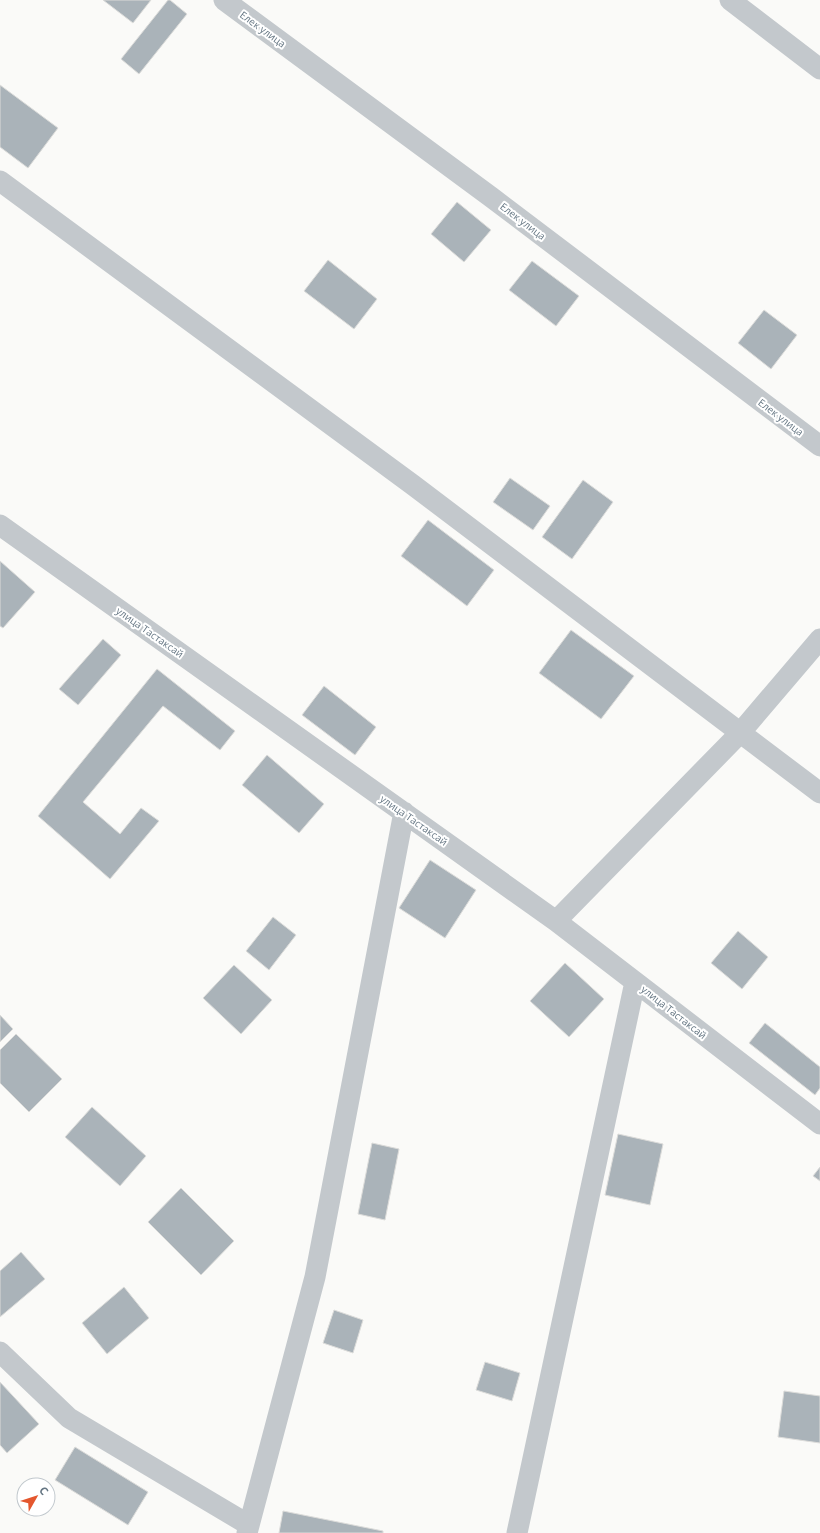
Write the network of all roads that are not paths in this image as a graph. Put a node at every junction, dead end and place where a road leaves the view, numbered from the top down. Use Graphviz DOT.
graph roads {
  1 [pos="224,0"];
  2 [pos="730,0"];
  3 [pos="820,69"];
  4 [pos="0,181"];
  5 [pos="820,446"];
  6 [pos="0,525"];
  7 [pos="820,640"];
  8 [pos="740,733"];
  9 [pos="820,793"];
  10 [pos="404,812"];
  11 [pos="556,921"];
  12 [pos="635,982"];
  13 [pos="820,1124"];
  14 [pos="0,1352"];
  15 [pos="248,1529"];
  16 [pos="517,1533"];
  1 -- 5 [label="street, Елек улица"];
  2 -- 3 [label="street"];
  4 -- 8 [label="street"];
  6 -- 10 [label="street, улица Тастаксай"];
  7 -- 8 [label="street"];
  8 -- 9 [label="street"];
  8 -- 11 [label="street"];
  10 -- 11 [label="street, улица Тастаксай"];
  10 -- 15 [label="street"];
  11 -- 12 [label="street, улица Тастаксай"];
  12 -- 13 [label="street, улица Тастаксай"];
  12 -- 16 [label="street"];
  14 -- 15 [label="street"];
}
